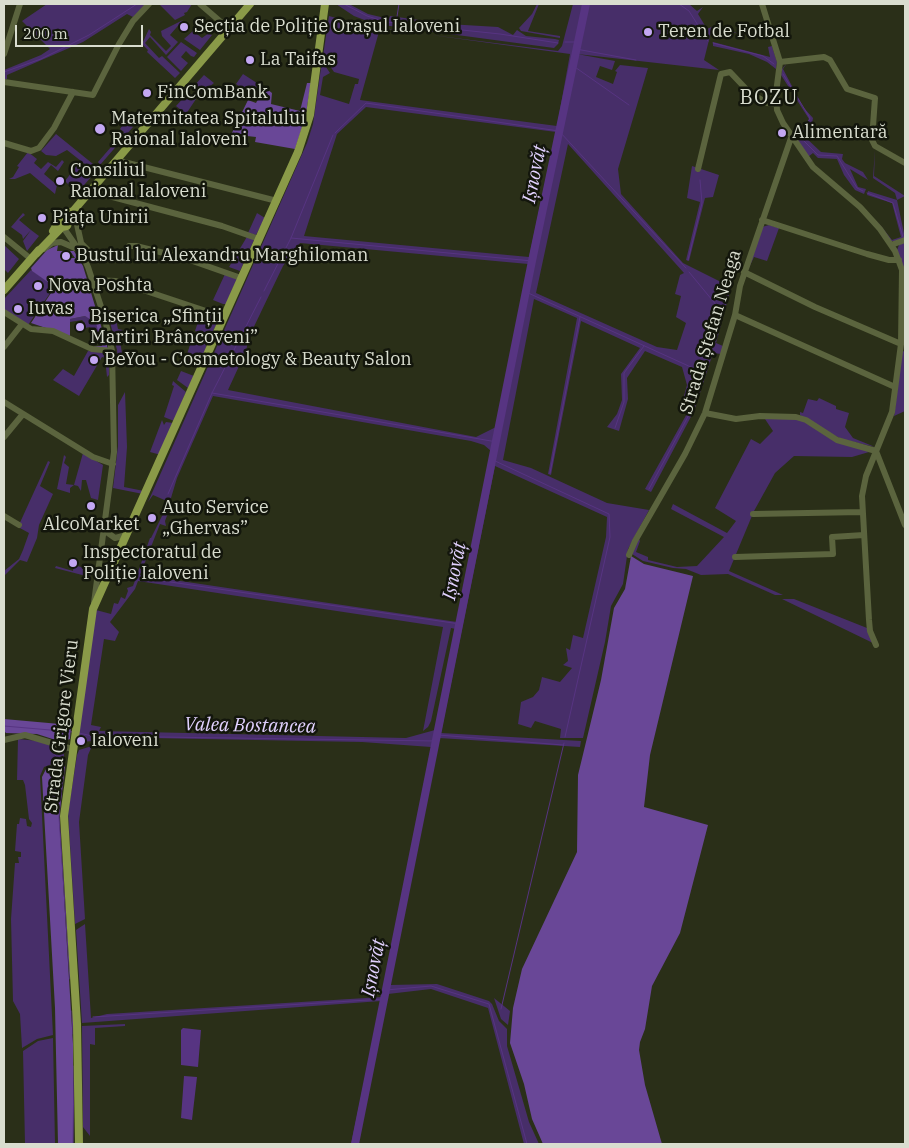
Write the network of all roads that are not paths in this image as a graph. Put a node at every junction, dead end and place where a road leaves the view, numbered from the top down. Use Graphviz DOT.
graph roads {
  1 [pos="20,4"];
  2 [pos="149,4"];
  3 [pos="200,4"];
  4 [pos="250,4"];
  5 [pos="325,4"];
  6 [pos="762,4"];
  7 [pos="229,29"];
  8 [pos="4,54"];
  9 [pos="780,62"];
  10 [pos="4,82"];
  11 [pos="73,92"];
  12 [pos="776,104"];
  13 [pos="791,138"];
  14 [pos="6,144"];
  15 [pos="4,151"];
  16 [pos="116,160"];
  17 [pos="905,162"];
  18 [pos="698,169"];
  19 [pos="90,191"];
  20 [pos="277,200"];
  21 [pos="74,210"];
  22 [pos="762,220"];
  23 [pos="64,223"];
  24 [pos="4,237"];
  25 [pos="259,240"];
  26 [pos="905,240"];
  27 [pos="82,244"];
  28 [pos="891,245"];
  29 [pos="83,254"];
  30 [pos="95,256"];
  31 [pos="34,257"];
  32 [pos="899,260"];
  33 [pos="87,264"];
  34 [pos="744,272"];
  35 [pos="241,278"];
  36 [pos="92,280"];
  37 [pos="4,290"];
  38 [pos="4,312"];
  39 [pos="735,315"];
  40 [pos="224,317"];
  41 [pos="22,324"];
  42 [pos="901,344"];
  43 [pos="4,347"];
  44 [pos="905,350"];
  45 [pos="112,351"];
  46 [pos="895,388"];
  47 [pos="4,402"];
  48 [pos="705,413"];
  49 [pos="23,414"];
  50 [pos="4,438"];
  51 [pos="876,451"];
  52 [pos="113,464"];
  53 [pos="862,512"];
  54 [pos="753,514"];
  55 [pos="4,516"];
  56 [pos="19,525"];
  57 [pos="905,525"];
  58 [pos="105,526"];
  59 [pos="128,534"];
  60 [pos="864,535"];
  61 [pos="629,555"];
  62 [pos="735,557"];
  63 [pos="93,609"];
  64 [pos="876,645"];
  65 [pos="4,740"];
  66 [pos="73,745"];
  67 [pos="79,1144"];
  1 -- 8 [label="street"];
  2 -- 11 [label="street"];
  3 -- 7 [label="street"];
  4 -- 7 [label="main road"];
  5 -- 20 [label="main road"];
  6 -- 9 [label="street"];
  7 -- 16 [label="main road"];
  9 -- 12 [label="street"];
  9 -- 17 [label="street"];
  10 -- 11 [label="street"];
  11 -- 14 [label="street"];
  12 -- 13 [label="street"];
  12 -- 18 [label="street"];
  13 -- 22 [label="street, Strada Ștefan Neaga"];
  13 -- 28 [label="street"];
  14 -- 15 [label="street"];
  16 -- 19 [label="main road"];
  16 -- 20 [label="street"];
  19 -- 21 [label="main road"];
  19 -- 25 [label="street"];
  20 -- 25 [label="main road"];
  21 -- 23 [label="main road"];
  21 -- 27 [label="street"];
  22 -- 32 [label="street"];
  22 -- 34 [label="street, Strada Ștefan Neaga"];
  23 -- 29 [label="street"];
  23 -- 31 [label="main road"];
  24 -- 31 [label="street"];
  25 -- 35 [label="main road"];
  26 -- 28 [label="street"];
  27 -- 29 [label="street"];
  27 -- 30 [label="street"];
  28 -- 32 [label="street"];
  29 -- 31 [label="street"];
  29 -- 33 [label="street, Strada Grigore Vieru"];
  30 -- 33 [label="street"];
  30 -- 35 [label="street"];
  31 -- 37 [label="main road"];
  32 -- 42 [label="street"];
  33 -- 36 [label="street, Strada Grigore Vieru"];
  34 -- 39 [label="street, Strada Ștefan Neaga"];
  34 -- 42 [label="street"];
  35 -- 40 [label="main road"];
  36 -- 40 [label="street"];
  36 -- 45 [label="street, Strada Grigore Vieru"];
  38 -- 41 [label="street"];
  39 -- 46 [label="street"];
  39 -- 48 [label="street, Strada Ștefan Neaga"];
  40 -- 59 [label="main road"];
  41 -- 43 [label="street"];
  41 -- 45 [label="street"];
  42 -- 44 [label="street"];
  42 -- 46 [label="street"];
  45 -- 52 [label="street, Strada Grigore Vieru"];
  46 -- 51 [label="street"];
  47 -- 49 [label="street"];
  48 -- 51 [label="street"];
  48 -- 61 [label="street, Strada Ștefan Neaga"];
  49 -- 50 [label="street"];
  49 -- 52 [label="street"];
  51 -- 53 [label="street"];
  51 -- 57 [label="street"];
  52 -- 58 [label="street, Strada Grigore Vieru"];
  53 -- 54 [label="street"];
  53 -- 60 [label="street"];
  55 -- 56 [label="street"];
  58 -- 59 [label="street"];
  58 -- 63 [label="street, Strada Grigore Vieru"];
  59 -- 63 [label="main road"];
  60 -- 62 [label="street"];
  60 -- 64 [label="street"];
  63 -- 66 [label="main road, Strada Grigore Vieru"];
  65 -- 66 [label="street"];
  66 -- 67 [label="main road, Strada Grigore Vieru"];
}
